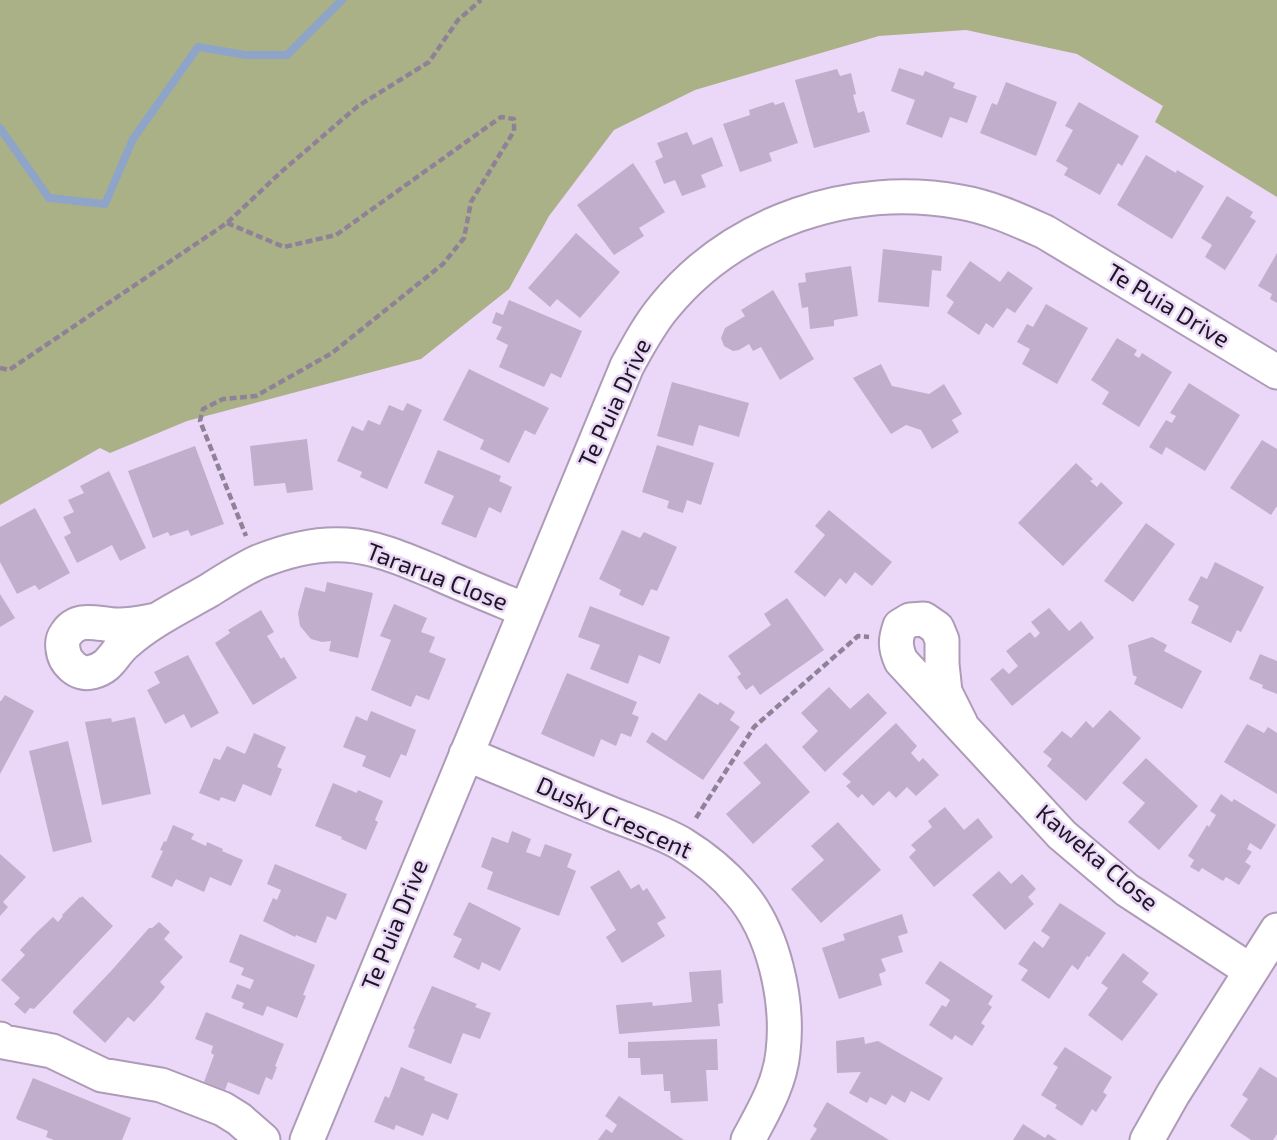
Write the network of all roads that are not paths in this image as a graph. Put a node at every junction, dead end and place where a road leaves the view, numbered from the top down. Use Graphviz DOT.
graph roads {
  1 [pos="1277,372"];
  2 [pos="525,610"];
  3 [pos="157,620"];
  4 [pos="961,724"];
  5 [pos="466,754"];
  6 [pos="1277,930"];
  7 [pos="1251,971"];
  8 [pos="1,1045"];
  9 [pos="263,1140"];
  10 [pos="307,1140"];
  11 [pos="748,1140"];
  12 [pos="1147,1140"];
  1 -- 2 [label="street, Te Puia Drive"];
  2 -- 3 [label="street, Tararua Close"];
  2 -- 5 [label="street, Te Puia Drive"];
  4 -- 4 [label="street, Kaweka Close"];
  4 -- 7 [label="street, Kaweka Close"];
  5 -- 10 [label="street, Te Puia Drive"];
  5 -- 11 [label="street, Dusky Crescent"];
  6 -- 7 [label="street"];
  7 -- 12 [label="street"];
  8 -- 9 [label="street"];
}
